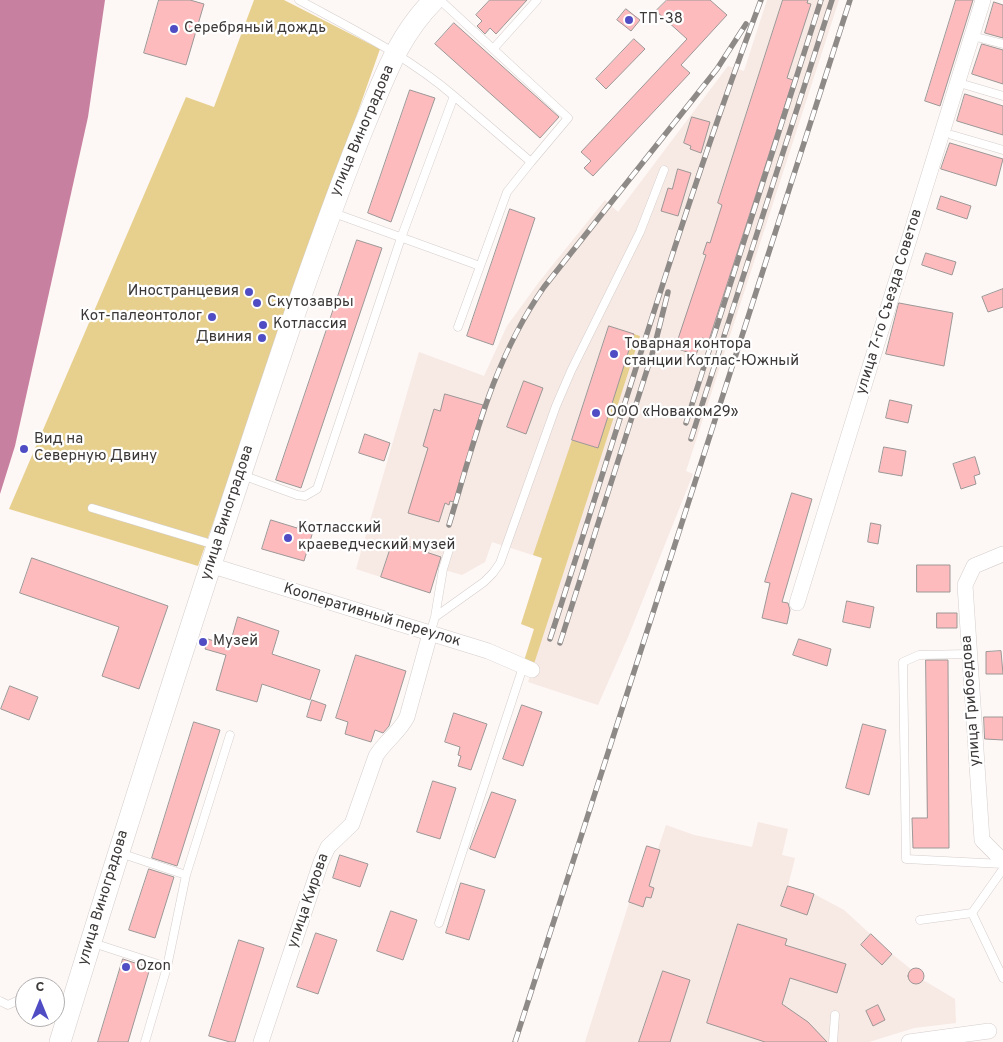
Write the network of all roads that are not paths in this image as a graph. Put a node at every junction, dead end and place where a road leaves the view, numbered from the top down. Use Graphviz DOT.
graph roads {
  1 [pos="299,0"];
  2 [pos="434,0"];
  3 [pos="440,0"];
  4 [pos="538,0"];
  5 [pos="982,0"];
  6 [pos="980,38"];
  7 [pos="1003,44"];
  8 [pos="494,48"];
  9 [pos="395,54"];
  10 [pos="966,85"];
  11 [pos="454,96"];
  12 [pos="1003,96"];
  13 [pos="952,134"];
  14 [pos="1003,150"];
  15 [pos="532,162"];
  16 [pos="664,170"];
  17 [pos="329,212"];
  18 [pos="401,238"];
  19 [pos="480,266"];
  20 [pos="458,327"];
  21 [pos="240,475"];
  22 [pos="92,508"];
  23 [pos="451,543"];
  24 [pos="217,545"];
  25 [pos="1003,554"];
  26 [pos="210,565"];
  27 [pos="797,603"];
  28 [pos="435,617"];
  29 [pos="430,634"];
  30 [pos="969,654"];
  31 [pos="527,668"];
  32 [pos="230,735"];
  33 [pos="118,852"];
  34 [pos="1003,862"];
  35 [pos="1003,869"];
  36 [pos="186,875"];
  37 [pos="972,913"];
  38 [pos="920,920"];
  39 [pos="439,923"];
  40 [pos="91,943"];
  41 [pos="167,967"];
  42 [pos="1003,978"];
  43 [pos="65,1000"];
  44 [pos="0,1001"];
  45 [pos="15,1002"];
  46 [pos="835,1015"];
  47 [pos="61,1027"];
  48 [pos="989,1031"];
  49 [pos="60,1042"];
  50 [pos="144,1042"];
  51 [pos="261,1042"];
  52 [pos="833,1042"];
  53 [pos="909,1042"];
  1 -- 9 [label="lane"];
  2 -- 9 [label="main road, улица Виноградова"];
  3 -- 8 [label="lane"];
  4 -- 8 [label="lane"];
  5 -- 27 [label="street, улица 7-го Съезда Советов"];
  6 -- 7 [label="lane"];
  8 -- 15 [label="lane"];
  9 -- 11 [label="lane"];
  9 -- 17 [label="main road, улица Виноградова"];
  10 -- 12 [label="lane"];
  11 -- 15 [label="lane"];
  11 -- 18 [label="lane"];
  13 -- 14 [label="lane"];
  15 -- 19 [label="lane"];
  16 -- 28 [label="lane"];
  17 -- 18 [label="lane"];
  17 -- 21 [label="main road, улица Виноградова"];
  18 -- 19 [label="lane"];
  18 -- 21 [label="lane"];
  19 -- 20 [label="lane"];
  21 -- 24 [label="main road, улица Виноградова"];
  22 -- 24 [label="lane"];
  23 -- 28 [label="lane"];
  24 -- 26 [label="main road, улица Виноградова"];
  25 -- 30 [label="street, улица Грибоедова"];
  26 -- 29 [label="street, Кооперативный переулок"];
  26 -- 33 [label="main road, улица Виноградова"];
  28 -- 29 [label="lane"];
  29 -- 31 [label="street, Кооперативный переулок"];
  29 -- 51 [label="street, улица Кирова"];
  30 -- 34 [label="street, улица Грибоедова"];
  30 -- 34 [label="lane"];
  31 -- 39 [label="lane"];
  32 -- 36 [label="lane"];
  33 -- 36 [label="lane"];
  33 -- 40 [label="main road, улица Виноградова"];
  35 -- 37 [label="lane"];
  36 -- 41 [label="lane"];
  37 -- 38 [label="lane"];
  37 -- 42 [label="lane"];
  40 -- 41 [label="lane"];
  40 -- 43 [label="main road, улица Виноградова"];
  41 -- 50 [label="lane"];
  44 -- 45 [label="lane"];
  46 -- 52 [label="lane"];
  47 -- 49 [label="main road, улица Виноградова"];
  48 -- 53 [label="street"];
}
